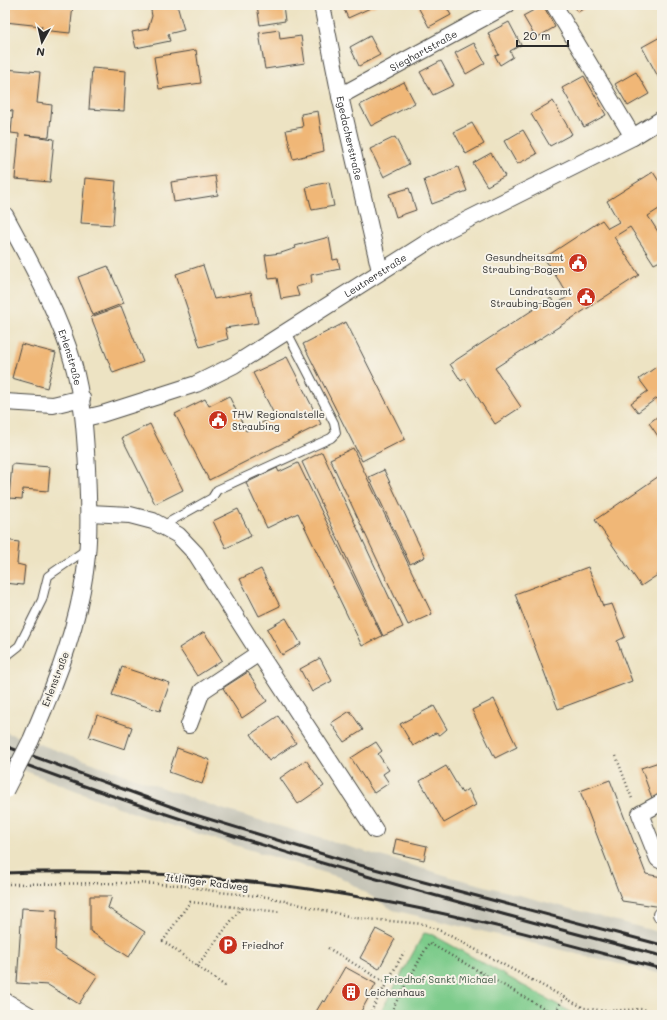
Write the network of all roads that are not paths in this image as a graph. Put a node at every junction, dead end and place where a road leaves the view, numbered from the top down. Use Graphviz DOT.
graph roads {
  1 [pos="322,5"];
  2 [pos="507,5"];
  3 [pos="554,5"];
  4 [pos="340,96"];
  5 [pos="662,119"];
  6 [pos="633,137"];
  7 [pos="5,214"];
  8 [pos="380,271"];
  9 [pos="287,332"];
  10 [pos="82,398"];
  11 [pos="5,402"];
  12 [pos="85,418"];
  13 [pos="89,513"];
  14 [pos="162,526"];
  15 [pos="87,549"];
  16 [pos="259,653"];
  17 [pos="5,657"];
  18 [pos="189,725"];
  19 [pos="5,791"];
  20 [pos="662,802"];
  21 [pos="376,830"];
  22 [pos="662,861"];
  23 [pos="5,1001"];
  24 [pos="30,1015"];
  1 -- 4 [label="street, Egedacherstraße"];
  2 -- 4 [label="street, Sieghartstraße"];
  3 -- 6 [label="street"];
  4 -- 8 [label="street, Egedacherstraße"];
  5 -- 6 [label="street, Leutnerstraße"];
  6 -- 8 [label="street, Leutnerstraße"];
  7 -- 10 [label="street, Erlenstraße"];
  8 -- 9 [label="street, Leutnerstraße"];
  9 -- 12 [label="street, Leutnerstraße"];
  9 -- 14 [label="lane"];
  10 -- 11 [label="street"];
  10 -- 12 [label="street, Erlenstraße"];
  12 -- 13 [label="street, Erlenstraße"];
  13 -- 14 [label="street"];
  13 -- 15 [label="street, Erlenstraße"];
  14 -- 16 [label="street"];
  15 -- 17 [label="lane"];
  15 -- 19 [label="street, Erlenstraße, bridge"];
  16 -- 18 [label="street"];
  16 -- 21 [label="street"];
  20 -- 22 [label="street"];
  23 -- 24 [label="street"];
}
